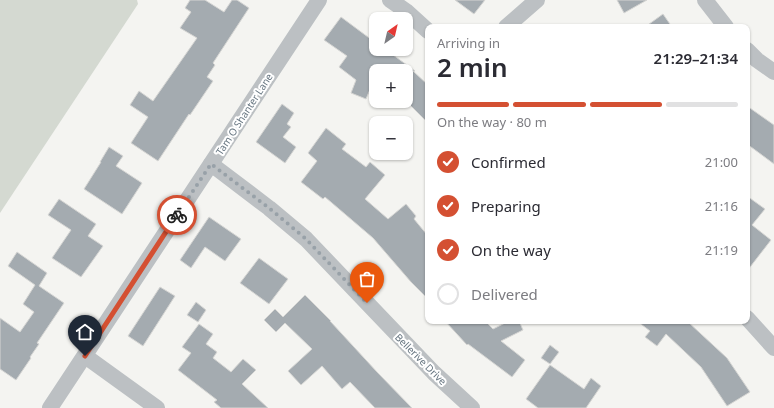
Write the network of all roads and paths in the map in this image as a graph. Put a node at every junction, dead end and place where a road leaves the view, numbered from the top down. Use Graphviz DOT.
graph roads {
  1 [pos="319,0"];
  2 [pos="390,0"];
  3 [pos="537,0"];
  4 [pos="705,0"];
  5 [pos="509,24"];
  6 [pos="724,24"];
  7 [pos="425,28"];
  8 [pos="750,53"];
  9 [pos="774,72"];
  10 [pos="211,164"];
  11 [pos="750,321"];
  12 [pos="774,348"];
  13 [pos="85,356"];
  14 [pos="50,408"];
  15 [pos="157,408"];
  16 [pos="472,408"];
  1 -- 10 [label="street, Tam O Shanter Lane"];
  2 -- 7 [label="street"];
  3 -- 5 [label="street"];
  4 -- 6 [label="street"];
  8 -- 9 [label="street"];
  10 -- 13 [label="street, Tam O Shanter Lane"];
  10 -- 16 [label="street, Bellerive Drive"];
  11 -- 12 [label="street"];
  13 -- 14 [label="street, Tam O Shanter Lane"];
  13 -- 15 [label="street"];
}
